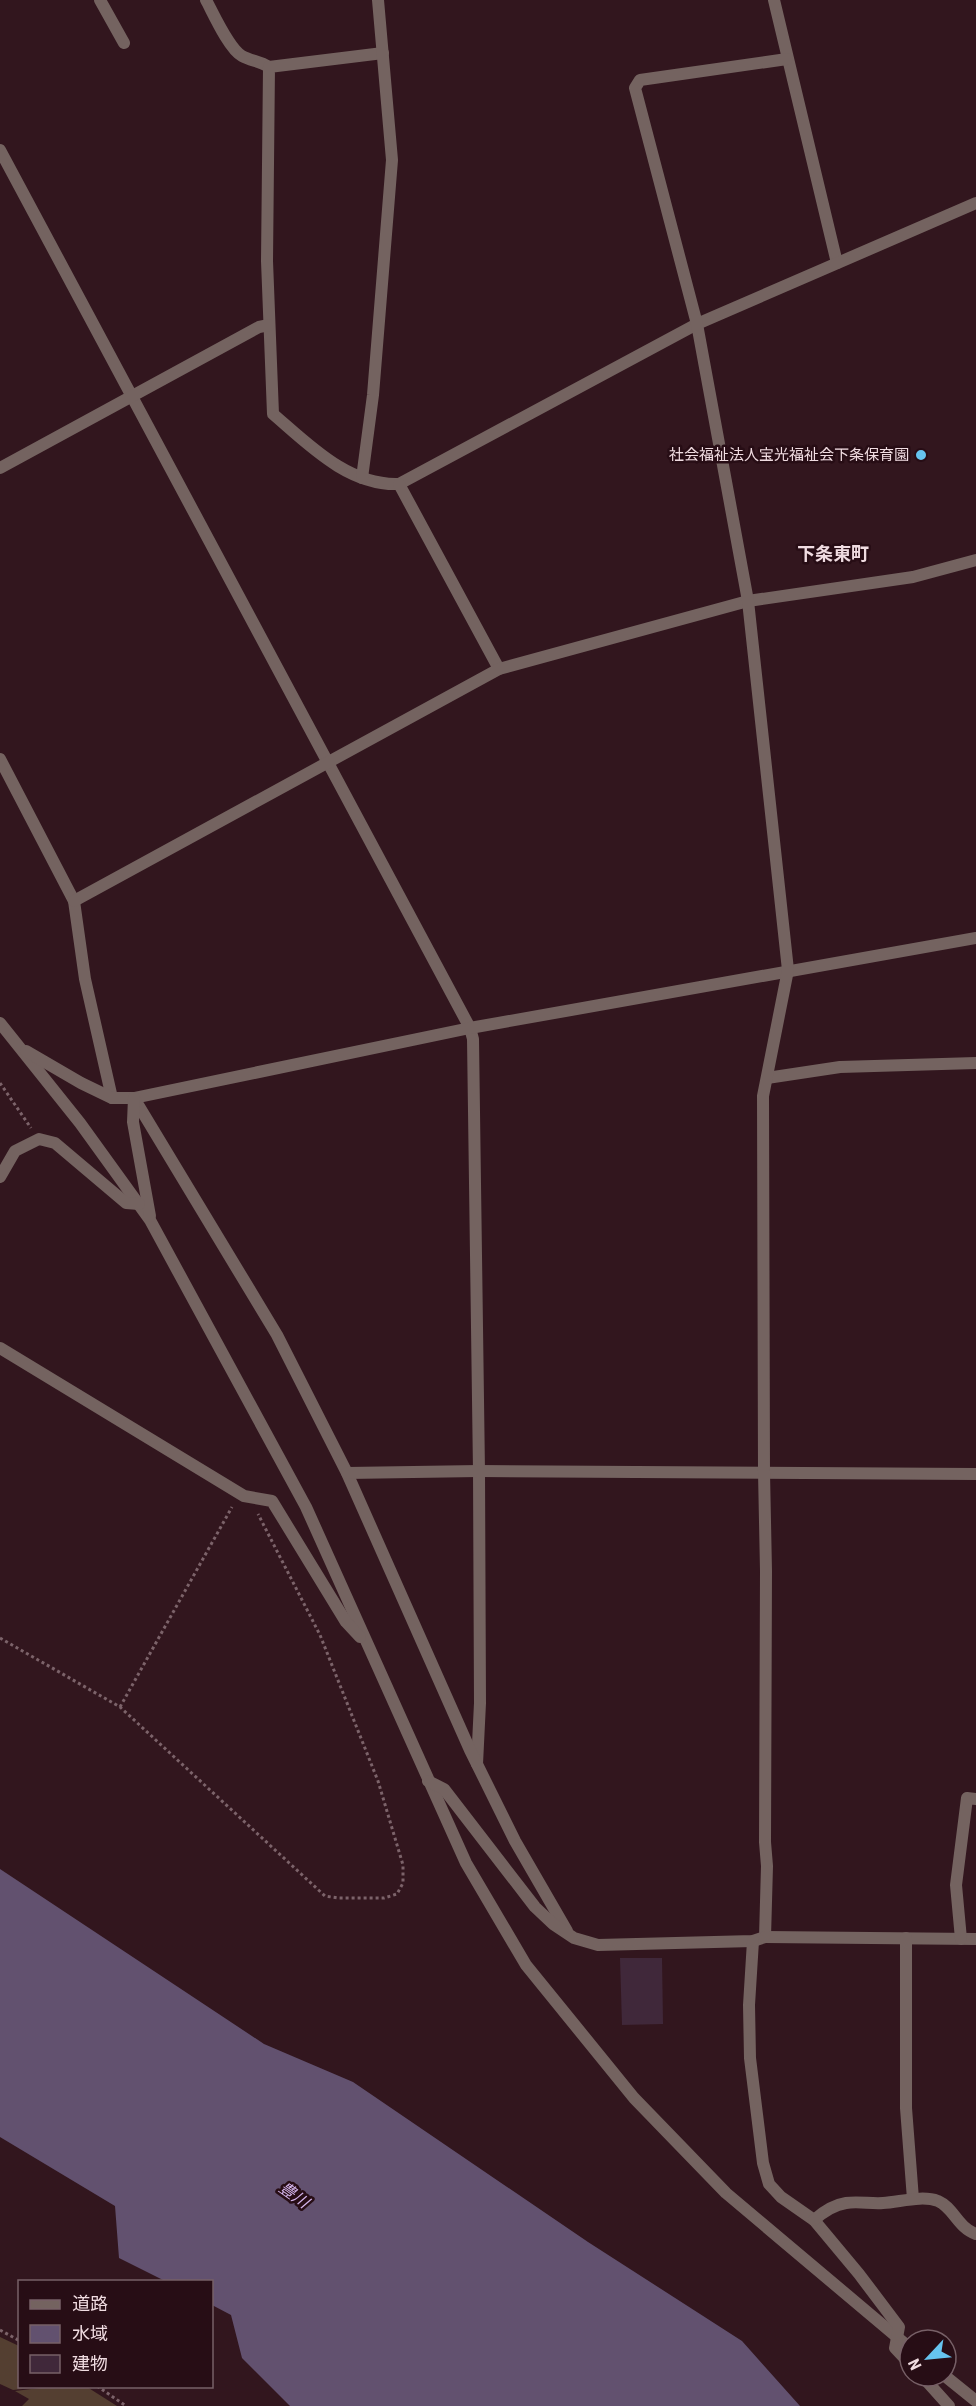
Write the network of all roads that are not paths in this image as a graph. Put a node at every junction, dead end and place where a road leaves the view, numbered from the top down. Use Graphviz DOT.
graph roads {
  1 [pos="100,0"];
  2 [pos="206,0"];
  3 [pos="378,0"];
  4 [pos="774,0"];
  5 [pos="124,43"];
  6 [pos="383,53"];
  7 [pos="787,58"];
  8 [pos="269,67"];
  9 [pos="0,150"];
  10 [pos="975,208"];
  11 [pos="837,263"];
  12 [pos="697,324"];
  13 [pos="269,325"];
  14 [pos="131,397"];
  15 [pos="0,468"];
  16 [pos="362,478"];
  17 [pos="399,484"];
  18 [pos="976,560"];
  19 [pos="748,601"];
  20 [pos="498,669"];
  21 [pos="0,759"];
  22 [pos="327,762"];
  23 [pos="74,901"];
  24 [pos="976,938"];
  25 [pos="788,970"];
  26 [pos="0,1023"];
  27 [pos="470,1028"];
  28 [pos="19,1047"];
  29 [pos="976,1063"];
  30 [pos="767,1078"];
  31 [pos="112,1098"];
  32 [pos="134,1098"];
  33 [pos="0,1176"];
  34 [pos="140,1204"];
  35 [pos="150,1220"];
  36 [pos="0,1348"];
  37 [pos="479,1471"];
  38 [pos="764,1472"];
  39 [pos="347,1473"];
  40 [pos="976,1474"];
  41 [pos="367,1644"];
  42 [pos="477,1764"];
  43 [pos="428,1782"];
  44 [pos="976,1799"];
  45 [pos="569,1935"];
  46 [pos="906,1938"];
  47 [pos="759,1939"];
  48 [pos="961,1939"];
  49 [pos="976,1939"];
  50 [pos="913,2199"];
  51 [pos="814,2220"];
  52 [pos="976,2234"];
  53 [pos="897,2338"];
  54 [pos="898,2351"];
  55 [pos="958,2386"];
  56 [pos="932,2388"];
  57 [pos="976,2400"];
  58 [pos="949,2406"];
  1 -- 5 [label="street"];
  2 -- 8 [label="street"];
  3 -- 6 [label="street"];
  4 -- 7 [label="street"];
  6 -- 8 [label="street"];
  6 -- 16 [label="street"];
  7 -- 11 [label="street"];
  7 -- 12 [label="street"];
  8 -- 13 [label="street"];
  9 -- 14 [label="street"];
  10 -- 11 [label="street"];
  11 -- 12 [label="street"];
  12 -- 17 [label="street"];
  12 -- 19 [label="street"];
  13 -- 14 [label="street"];
  13 -- 16 [label="street"];
  14 -- 15 [label="street"];
  14 -- 22 [label="street"];
  16 -- 17 [label="street"];
  17 -- 20 [label="street"];
  18 -- 19 [label="street"];
  19 -- 20 [label="street"];
  19 -- 25 [label="street"];
  20 -- 22 [label="street"];
  21 -- 23 [label="street"];
  22 -- 23 [label="street"];
  22 -- 27 [label="street"];
  23 -- 31 [label="street"];
  24 -- 25 [label="street"];
  25 -- 27 [label="street"];
  25 -- 30 [label="street"];
  26 -- 28 [label="street"];
  27 -- 32 [label="street"];
  27 -- 37 [label="street"];
  28 -- 31 [label="street"];
  28 -- 34 [label="street"];
  29 -- 30 [label="street"];
  30 -- 38 [label="street"];
  31 -- 32 [label="street"];
  32 -- 35 [label="street"];
  32 -- 39 [label="street"];
  33 -- 34 [label="street"];
  34 -- 35 [label="street"];
  35 -- 41 [label="street"];
  36 -- 41 [label="street"];
  37 -- 38 [label="street"];
  37 -- 39 [label="street"];
  37 -- 42 [label="street"];
  38 -- 40 [label="street"];
  38 -- 47 [label="street"];
  39 -- 42 [label="street"];
  41 -- 43 [label="street"];
  42 -- 45 [label="street"];
  43 -- 45 [label="street"];
  43 -- 53 [label="street"];
  44 -- 48 [label="street"];
  45 -- 47 [label="street"];
  46 -- 47 [label="street"];
  46 -- 48 [label="street"];
  46 -- 50 [label="street"];
  47 -- 51 [label="street"];
  48 -- 49 [label="street"];
  50 -- 51 [label="street"];
  50 -- 52 [label="street"];
  51 -- 53 [label="street"];
  53 -- 54 [label="street"];
  55 -- 57 [label="street"];
  56 -- 58 [label="street"];
}
